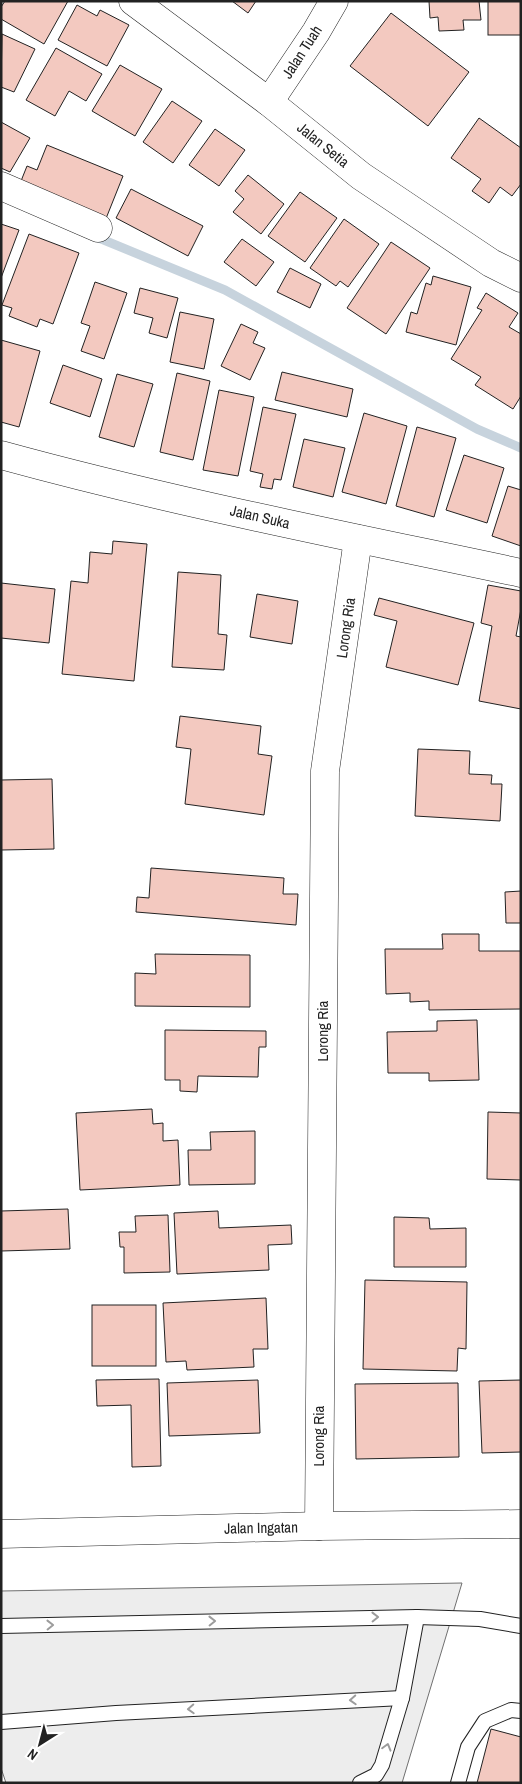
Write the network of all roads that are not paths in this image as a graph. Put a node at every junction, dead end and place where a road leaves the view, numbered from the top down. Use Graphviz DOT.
graph roads {
  1 [pos="133,1"];
  2 [pos="334,1"];
  3 [pos="269,102"];
  4 [pos="1,186"];
  5 [pos="98,228"];
  6 [pos="521,278"];
  7 [pos="1,455"];
  8 [pos="358,539"];
  9 [pos="521,573"];
  10 [pos="521,1524"];
  11 [pos="319,1526"];
  12 [pos="1,1534"];
  13 [pos="417,1616"];
  14 [pos="1,1626"];
  15 [pos="521,1626"];
  16 [pos="402,1698"];
  17 [pos="521,1711"];
  18 [pos="1,1722"];
  19 [pos="360,1783"];
  20 [pos="458,1783"];
  1 -- 3 [label="street, Jalan Setia"];
  2 -- 3 [label="street, Jalan Tuah"];
  3 -- 6 [label="street, Jalan Setia"];
  4 -- 5 [label="street"];
  7 -- 8 [label="street, Jalan Suka"];
  8 -- 9 [label="street, Jalan Suka"];
  8 -- 11 [label="street, Lorong Ria"];
  10 -- 11 [label="street, Jalan Ingatan"];
  11 -- 12 [label="street, Jalan Ingatan"];
  14 -- 13 [label="lane, one-way"];
  13 -- 15 [label="lane"];
  13 -- 16 [label="lane"];
  16 -- 18 [label="lane, one-way"];
  19 -- 16 [label="lane, one-way"];
  17 -- 20 [label="lane"];
}
